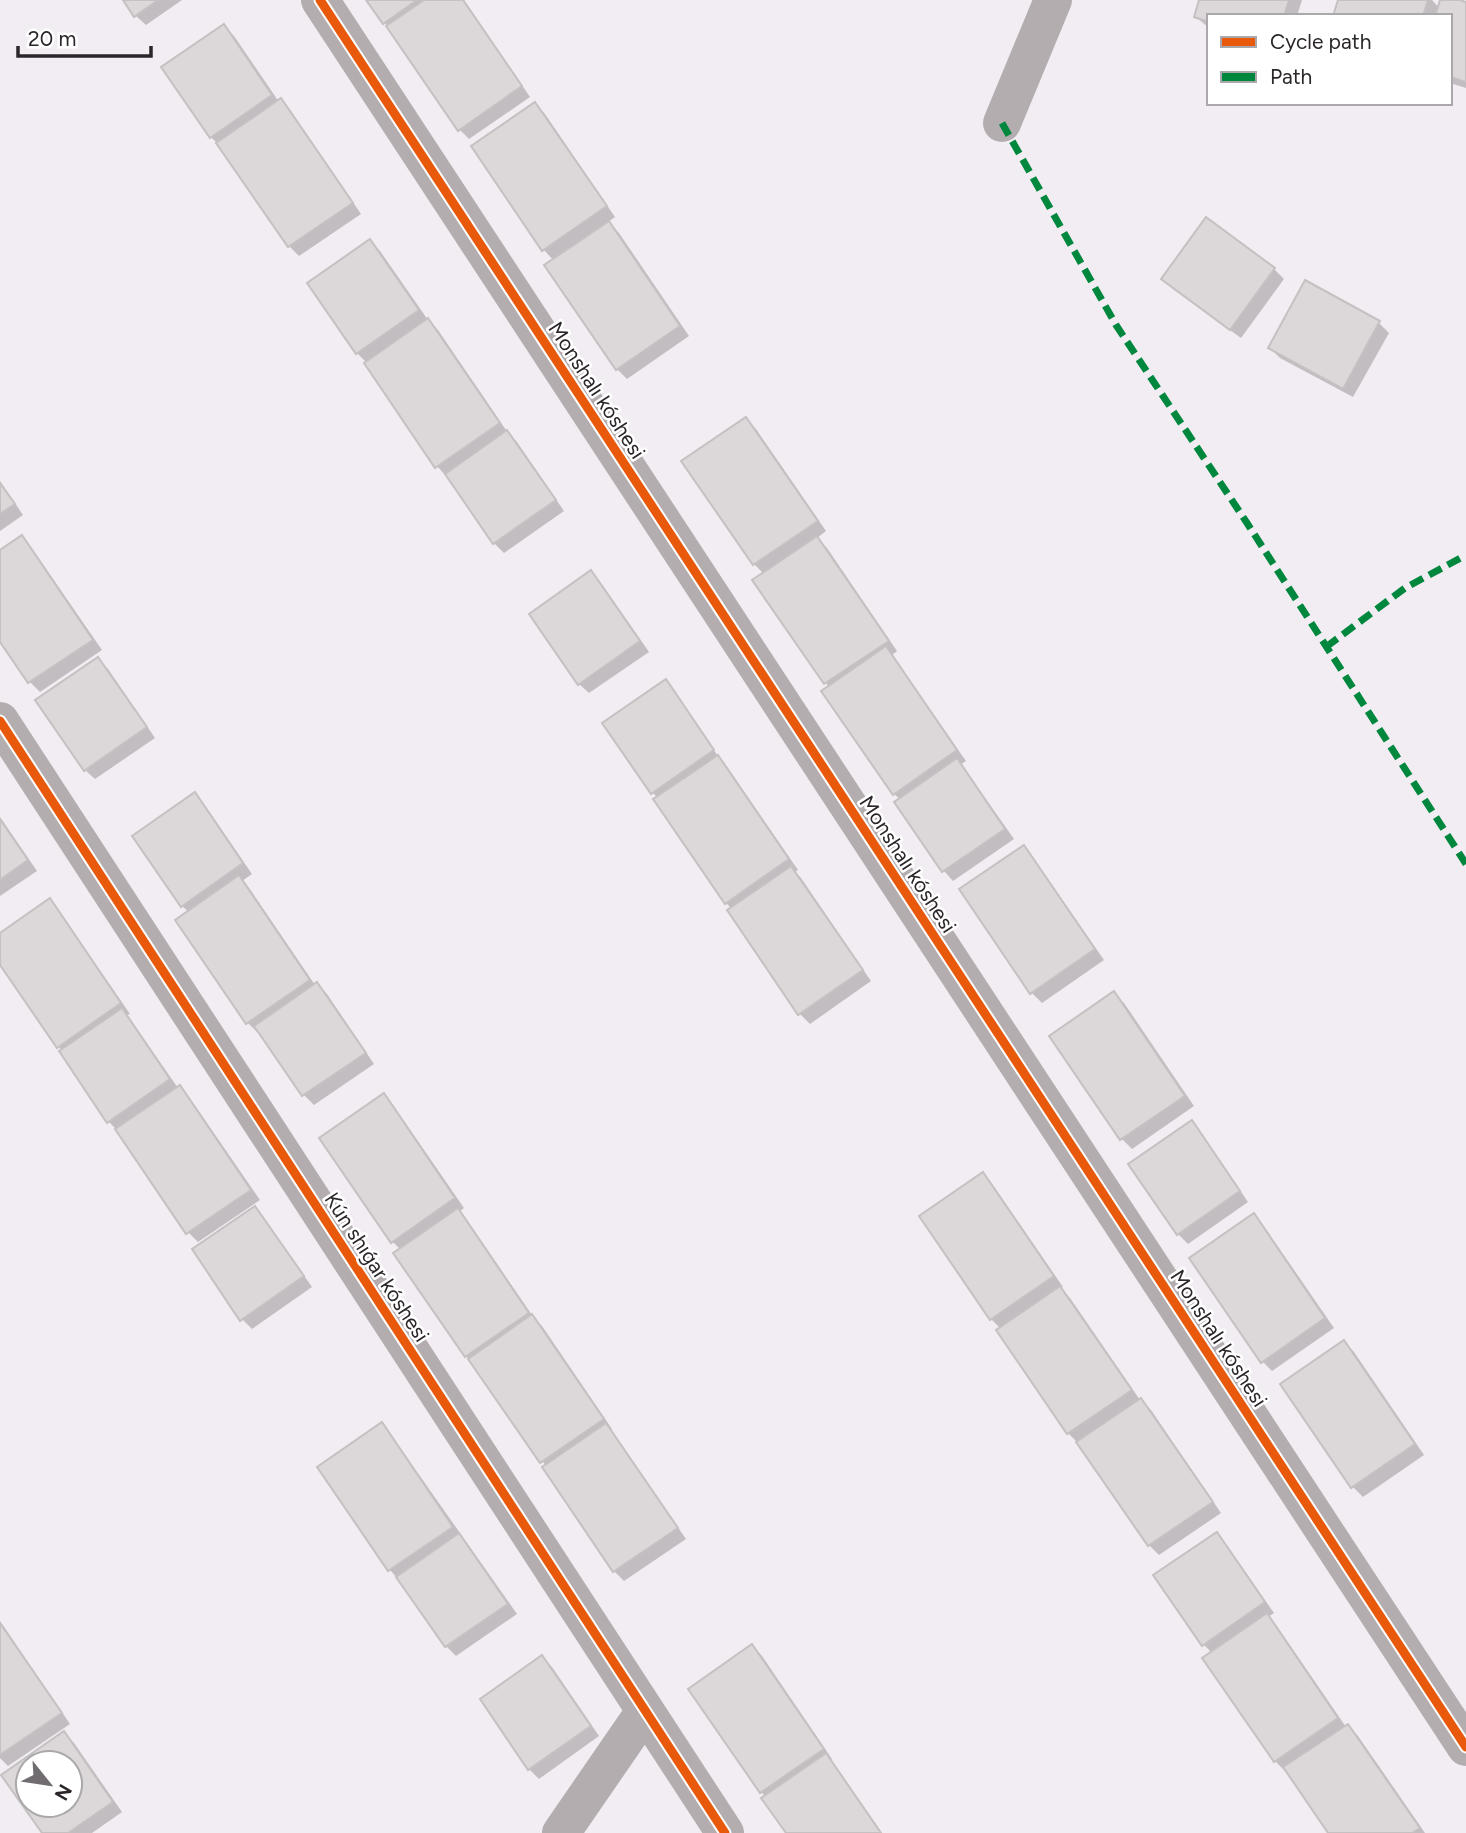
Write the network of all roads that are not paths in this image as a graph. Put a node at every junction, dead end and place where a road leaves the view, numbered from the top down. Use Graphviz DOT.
graph roads {
  1 [pos="320,0"];
  2 [pos="1053,0"];
  3 [pos="1002,123"];
  4 [pos="0,721"];
  5 [pos="645,1711"];
  6 [pos="1466,1747"];
  7 [pos="561,1833"];
  8 [pos="725,1833"];
  1 -- 6 [label="street, Monshalı kóshesi"];
  2 -- 3 [label="street"];
  4 -- 5 [label="street, Kún shıǵar kóshesi"];
  5 -- 7 [label="street"];
  5 -- 8 [label="street, Kún shıǵar kóshesi"];
}
